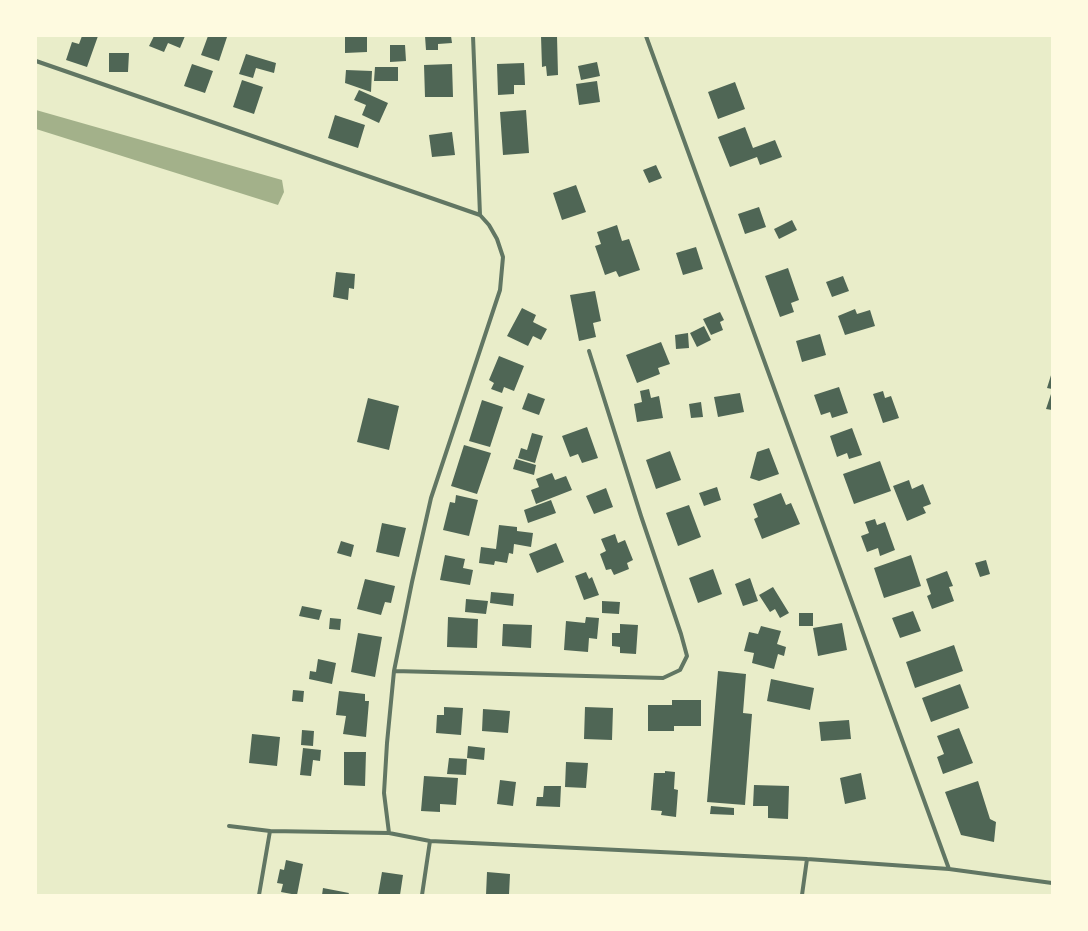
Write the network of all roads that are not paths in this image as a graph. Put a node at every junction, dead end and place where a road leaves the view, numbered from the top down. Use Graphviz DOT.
graph roads {
  1 [pos="473,36"];
  2 [pos="646,36"];
  3 [pos="36,61"];
  4 [pos="480,215"];
  5 [pos="589,351"];
  6 [pos="394,671"];
  7 [pos="229,826"];
  8 [pos="270,831"];
  9 [pos="389,833"];
  10 [pos="430,841"];
  11 [pos="807,859"];
  12 [pos="949,869"];
  13 [pos="1052,883"];
  14 [pos="259,895"];
  15 [pos="422,895"];
  16 [pos="802,895"];
  1 -- 4 [label="street"];
  2 -- 12 [label="street"];
  3 -- 4 [label="street"];
  4 -- 6 [label="street"];
  5 -- 6 [label="street"];
  6 -- 9 [label="street"];
  7 -- 8 [label="street"];
  8 -- 9 [label="street"];
  8 -- 14 [label="street"];
  9 -- 10 [label="street"];
  10 -- 11 [label="street"];
  10 -- 15 [label="street"];
  11 -- 12 [label="street"];
  11 -- 16 [label="street"];
  12 -- 13 [label="street"];
}
